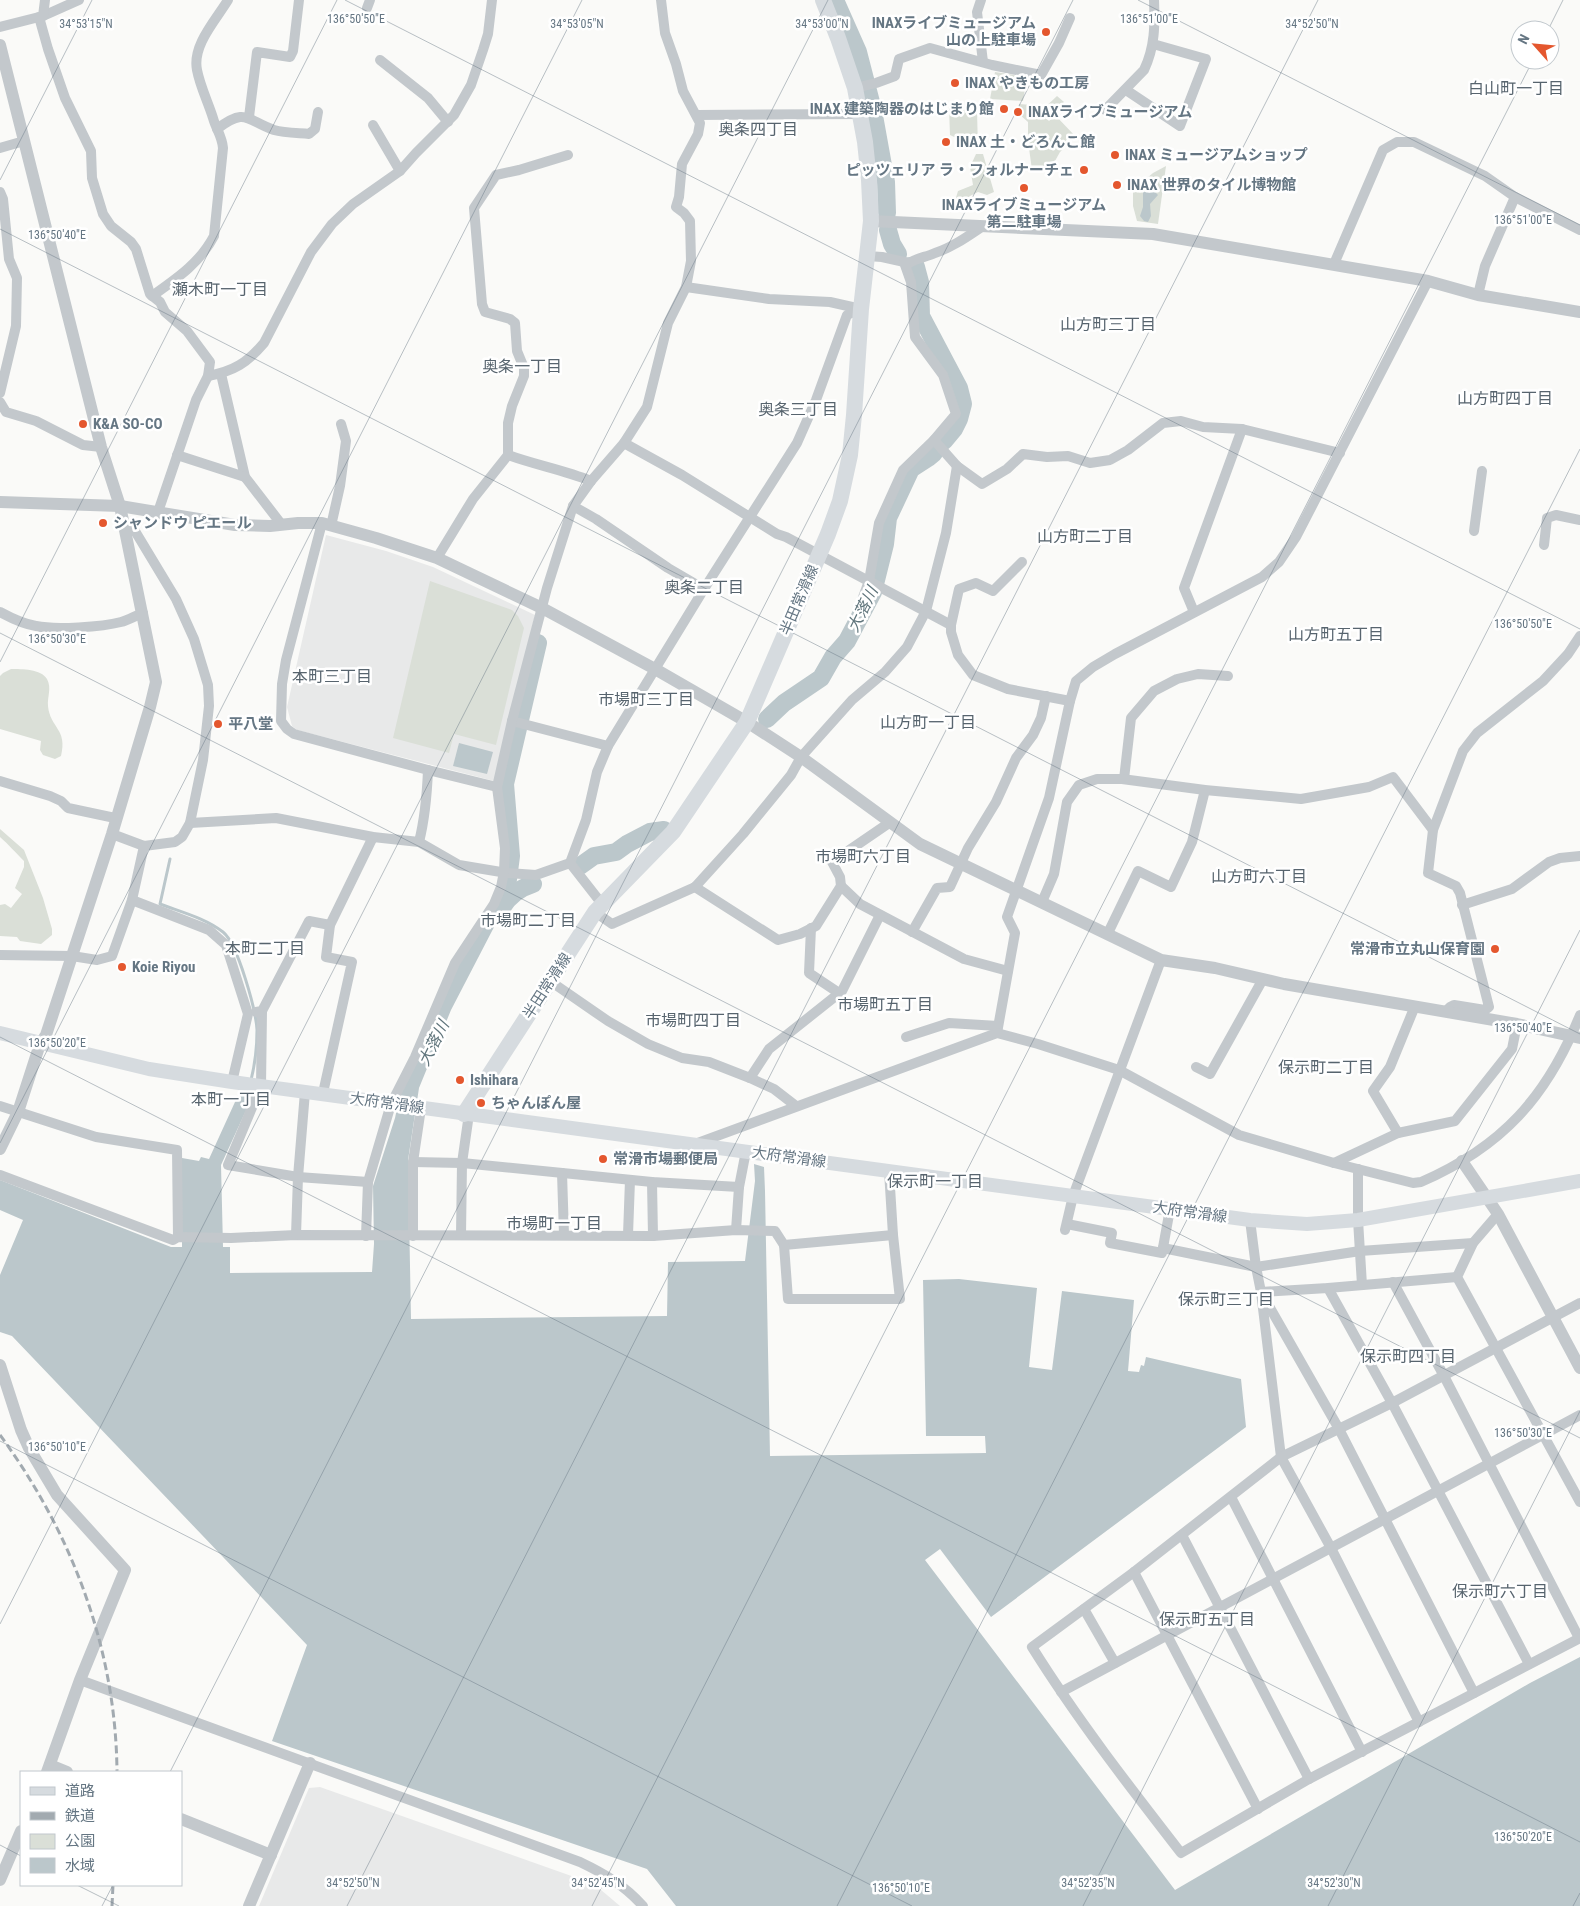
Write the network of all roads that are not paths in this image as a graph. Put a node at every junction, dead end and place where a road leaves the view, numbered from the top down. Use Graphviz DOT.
graph roads {
  1 [pos="45,0"];
  2 [pos="79,0"];
  3 [pos="228,0"];
  4 [pos="299,0"];
  5 [pos="492,0"];
  6 [pos="661,0"];
  7 [pos="822,0"];
  8 [pos="981,0"];
  9 [pos="1154,0"];
  10 [pos="41,16"];
  11 [pos="1070,18"];
  12 [pos="0,27"];
  13 [pos="0,44"];
  14 [pos="1153,44"];
  15 [pos="380,60"];
  16 [pos="984,62"];
  17 [pos="859,87"];
  18 [pos="1126,90"];
  19 [pos="1105,110"];
  20 [pos="318,112"];
  21 [pos="861,114"];
  22 [pos="697,115"];
  23 [pos="249,117"];
  24 [pos="448,122"];
  25 [pos="373,125"];
  26 [pos="217,129"];
  27 [pos="24,142"];
  28 [pos="0,148"];
  29 [pos="568,155"];
  30 [pos="400,171"];
  31 [pos="0,192"];
  32 [pos="1515,198"];
  33 [pos="871,221"];
  34 [pos="984,226"];
  35 [pos="1580,230"];
  36 [pos="867,256"];
  37 [pos="904,262"];
  38 [pos="1334,264"];
  39 [pos="1428,281"];
  40 [pos="686,286"];
  41 [pos="1478,295"];
  42 [pos="152,296"];
  43 [pos="861,309"];
  44 [pos="1578,309"];
  45 [pos="221,374"];
  46 [pos="208,376"];
  47 [pos="1,380"];
  48 [pos="0,393"];
  49 [pos="0,402"];
  50 [pos="341,424"];
  51 [pos="1242,429"];
  52 [pos="934,440"];
  53 [pos="624,443"];
  54 [pos="101,446"];
  55 [pos="1340,453"];
  56 [pos="177,455"];
  57 [pos="508,455"];
  58 [pos="957,466"];
  59 [pos="1482,471"];
  60 [pos="245,477"];
  61 [pos="591,481"];
  62 [pos="0,502"];
  63 [pos="120,506"];
  64 [pos="572,506"];
  65 [pos="158,512"];
  66 [pos="751,517"];
  67 [pos="1580,520"];
  68 [pos="282,525"];
  69 [pos="326,525"];
  70 [pos="124,526"];
  71 [pos="1474,531"];
  72 [pos="1544,545"];
  73 [pos="819,554"];
  74 [pos="437,558"];
  75 [pos="1022,562"];
  76 [pos="873,584"];
  77 [pos="704,589"];
  78 [pos="861,603"];
  79 [pos="542,608"];
  80 [pos="926,611"];
  81 [pos="0,612"];
  82 [pos="1194,612"];
  83 [pos="142,614"];
  84 [pos="951,625"];
  85 [pos="1580,636"];
  86 [pos="655,669"];
  87 [pos="1228,676"];
  88 [pos="1046,696"];
  89 [pos="1070,701"];
  90 [pos="513,721"];
  91 [pos="747,722"];
  92 [pos="608,746"];
  93 [pos="801,757"];
  94 [pos="428,770"];
  95 [pos="1124,779"];
  96 [pos="0,780"];
  97 [pos="497,787"];
  98 [pos="1205,790"];
  99 [pos="1049,798"];
  100 [pos="1067,802"];
  101 [pos="115,818"];
  102 [pos="190,823"];
  103 [pos="889,823"];
  104 [pos="1433,830"];
  105 [pos="112,834"];
  106 [pos="373,837"];
  107 [pos="419,842"];
  108 [pos="144,846"];
  109 [pos="1580,856"];
  110 [pos="570,863"];
  111 [pos="961,863"];
  112 [pos="509,873"];
  113 [pos="841,886"];
  114 [pos="695,887"];
  115 [pos="1016,890"];
  116 [pos="132,900"];
  117 [pos="1042,902"];
  118 [pos="1462,905"];
  119 [pos="598,908"];
  120 [pos="880,915"];
  121 [pos="330,925"];
  122 [pos="811,928"];
  123 [pos="912,932"];
  124 [pos="1108,933"];
  125 [pos="0,955"];
  126 [pos="72,956"];
  127 [pos="1161,960"];
  128 [pos="1008,971"];
  129 [pos="1263,979"];
  130 [pos="550,981"];
  131 [pos="839,993"];
  132 [pos="1415,1006"];
  133 [pos="1446,1011"];
  134 [pos="261,1012"];
  135 [pos="248,1014"];
  136 [pos="1580,1015"];
  137 [pos="1517,1024"];
  138 [pos="997,1030"];
  139 [pos="0,1033"];
  140 [pos="906,1037"];
  141 [pos="1576,1038"];
  142 [pos="40,1044"];
  143 [pos="1196,1067"];
  144 [pos="1119,1070"];
  145 [pos="750,1078"];
  146 [pos="248,1084"];
  147 [pos="306,1092"];
  148 [pos="323,1093"];
  149 [pos="394,1104"];
  150 [pos="0,1106"];
  151 [pos="796,1106"];
  152 [pos="418,1108"];
  153 [pos="18,1112"];
  154 [pos="467,1114"];
  155 [pos="1398,1133"];
  156 [pos="694,1145"];
  157 [pos="0,1149"];
  158 [pos="746,1151"];
  159 [pos="1462,1161"];
  160 [pos="414,1162"];
  161 [pos="462,1164"];
  162 [pos="1334,1164"];
  163 [pos="1358,1170"];
  164 [pos="889,1171"];
  165 [pos="562,1173"];
  166 [pos="0,1174"];
  167 [pos="298,1177"];
  168 [pos="630,1180"];
  169 [pos="1580,1181"];
  170 [pos="368,1182"];
  171 [pos="652,1182"];
  172 [pos="740,1187"];
  173 [pos="1073,1196"];
  174 [pos="1487,1198"];
  175 [pos="1170,1209"];
  176 [pos="1498,1214"];
  177 [pos="1250,1220"];
  178 [pos="1358,1220"];
  179 [pos="736,1230"];
  180 [pos="296,1235"];
  181 [pos="461,1235"];
  182 [pos="564,1235"];
  183 [pos="628,1235"];
  184 [pos="893,1235"];
  185 [pos="366,1236"];
  186 [pos="413,1236"];
  187 [pos="653,1236"];
  188 [pos="178,1237"];
  189 [pos="1473,1243"];
  190 [pos="784,1245"];
  191 [pos="1163,1248"];
  192 [pos="1360,1250"];
  193 [pos="1256,1267"];
  194 [pos="1457,1277"];
  195 [pos="1393,1282"];
  196 [pos="1362,1285"];
  197 [pos="1328,1288"];
  198 [pos="1261,1292"];
  199 [pos="1580,1304"];
  200 [pos="1553,1318"];
  201 [pos="1497,1348"];
  202 [pos="0,1365"];
  203 [pos="1580,1368"];
  204 [pos="1444,1376"];
  205 [pos="1392,1403"];
  206 [pos="1580,1415"];
  207 [pos="1339,1429"];
  208 [pos="1543,1435"];
  209 [pos="1281,1458"];
  210 [pos="1488,1464"];
  211 [pos="1438,1491"];
  212 [pos="1231,1497"];
  213 [pos="1580,1502"];
  214 [pos="1385,1519"];
  215 [pos="1182,1535"];
  216 [pos="1331,1548"];
  217 [pos="1134,1572"];
  218 [pos="1272,1579"];
  219 [pos="1220,1607"];
  220 [pos="1084,1609"];
  221 [pos="1167,1635"];
  222 [pos="1579,1638"];
  223 [pos="1115,1663"];
  224 [pos="1529,1664"];
  225 [pos="80,1680"];
  226 [pos="1060,1692"];
  227 [pos="1474,1693"];
  228 [pos="1419,1722"];
  229 [pos="1362,1752"];
  230 [pos="310,1763"];
  231 [pos="49,1769"];
  232 [pos="1309,1779"];
  233 [pos="1258,1809"];
  234 [pos="182,1819"];
  235 [pos="20,1834"];
  236 [pos="271,1855"];
  237 [pos="0,1880"];
  238 [pos="249,1906"];
  239 [pos="643,1906"];
  1 -- 10 [label="street"];
  2 -- 10 [label="street"];
  3 -- 26 [label="street"];
  4 -- 23 [label="street"];
  5 -- 24 [label="street"];
  6 -- 22 [label="street"];
  7 -- 17 [label="main road, 半田常滑線"];
  8 -- 16 [label="street"];
  9 -- 14 [label="street"];
  10 -- 12 [label="street"];
  10 -- 42 [label="street"];
  11 -- 16 [label="street"];
  13 -- 27 [label="street"];
  14 -- 18 [label="street"];
  14 -- 18 [label="street"];
  15 -- 24 [label="street"];
  16 -- 17 [label="street"];
  17 -- 21 [label="main road, 半田常滑線"];
  18 -- 19 [label="street"];
  20 -- 23 [label="street"];
  21 -- 22 [label="street"];
  21 -- 33 [label="main road, 半田常滑線"];
  22 -- 40 [label="street"];
  23 -- 26 [label="street"];
  24 -- 30 [label="street"];
  25 -- 30 [label="street"];
  26 -- 42 [label="street"];
  27 -- 28 [label="street"];
  27 -- 54 [label="street"];
  29 -- 57 [label="street"];
  30 -- 45 [label="street"];
  31 -- 47 [label="street"];
  32 -- 35 [label="street"];
  32 -- 38 [label="street"];
  32 -- 41 [label="street"];
  33 -- 34 [label="street"];
  33 -- 36 [label="main road, 半田常滑線"];
  34 -- 37 [label="street"];
  34 -- 38 [label="street"];
  36 -- 37 [label="street"];
  36 -- 43 [label="main road, 半田常滑線"];
  37 -- 52 [label="street"];
  38 -- 39 [label="street"];
  39 -- 41 [label="street"];
  39 -- 55 [label="street"];
  40 -- 43 [label="street"];
  40 -- 53 [label="street"];
  41 -- 44 [label="street"];
  42 -- 46 [label="street"];
  43 -- 66 [label="street"];
  43 -- 73 [label="main road, 半田常滑線"];
  45 -- 46 [label="street"];
  45 -- 60 [label="street"];
  46 -- 56 [label="street"];
  47 -- 48 [label="street"];
  49 -- 54 [label="street"];
  50 -- 69 [label="street"];
  51 -- 55 [label="street"];
  51 -- 58 [label="street"];
  51 -- 82 [label="street"];
  52 -- 58 [label="street"];
  52 -- 76 [label="street"];
  53 -- 61 [label="street"];
  53 -- 66 [label="street"];
  54 -- 63 [label="street"];
  55 -- 82 [label="street"];
  56 -- 60 [label="street"];
  56 -- 65 [label="street"];
  57 -- 61 [label="street"];
  57 -- 74 [label="street"];
  58 -- 80 [label="street"];
  59 -- 71 [label="street"];
  60 -- 68 [label="street"];
  61 -- 64 [label="street"];
  62 -- 63 [label="street"];
  63 -- 65 [label="street"];
  63 -- 70 [label="street"];
  64 -- 77 [label="street"];
  64 -- 79 [label="street"];
  65 -- 68 [label="street"];
  66 -- 73 [label="street"];
  66 -- 77 [label="street"];
  67 -- 72 [label="street"];
  68 -- 69 [label="street"];
  69 -- 74 [label="street"];
  69 -- 94 [label="street"];
  70 -- 83 [label="street"];
  70 -- 102 [label="street"];
  73 -- 76 [label="street"];
  73 -- 91 [label="main road, 半田常滑線"];
  74 -- 79 [label="street"];
  75 -- 84 [label="street"];
  76 -- 78 [label="street"];
  76 -- 80 [label="street"];
  77 -- 86 [label="street"];
  79 -- 86 [label="street"];
  79 -- 90 [label="street"];
  80 -- 84 [label="street"];
  80 -- 93 [label="street"];
  81 -- 83 [label="street"];
  82 -- 89 [label="street"];
  83 -- 101 [label="street"];
  84 -- 88 [label="street"];
  85 -- 104 [label="street"];
  86 -- 91 [label="street"];
  86 -- 92 [label="street"];
  87 -- 95 [label="street"];
  88 -- 89 [label="street"];
  88 -- 111 [label="street"];
  89 -- 99 [label="street"];
  90 -- 92 [label="street"];
  90 -- 97 [label="street"];
  91 -- 93 [label="street"];
  91 -- 119 [label="main road, 半田常滑線"];
  92 -- 110 [label="street"];
  93 -- 103 [label="street"];
  93 -- 114 [label="street"];
  94 -- 97 [label="street"];
  94 -- 107 [label="street"];
  95 -- 98 [label="street"];
  95 -- 100 [label="street"];
  96 -- 101 [label="street"];
  97 -- 112 [label="street"];
  98 -- 104 [label="street"];
  98 -- 124 [label="street"];
  99 -- 100 [label="street"];
  99 -- 115 [label="street"];
  100 -- 117 [label="street"];
  101 -- 105 [label="street"];
  102 -- 106 [label="street"];
  102 -- 108 [label="street"];
  103 -- 111 [label="street"];
  103 -- 113 [label="street"];
  104 -- 118 [label="street"];
  105 -- 108 [label="street"];
  105 -- 126 [label="street"];
  106 -- 107 [label="street"];
  106 -- 121 [label="street"];
  107 -- 112 [label="street"];
  108 -- 116 [label="street"];
  109 -- 118 [label="street"];
  110 -- 112 [label="street"];
  110 -- 119 [label="street"];
  111 -- 115 [label="street"];
  111 -- 123 [label="street"];
  112 -- 149 [label="street"];
  113 -- 120 [label="street"];
  113 -- 122 [label="street"];
  114 -- 119 [label="street"];
  114 -- 122 [label="street"];
  115 -- 117 [label="street"];
  115 -- 128 [label="street"];
  116 -- 126 [label="street"];
  116 -- 135 [label="street"];
  117 -- 124 [label="street"];
  118 -- 133 [label="street"];
  119 -- 130 [label="main road, 半田常滑線"];
  120 -- 123 [label="street"];
  120 -- 131 [label="street"];
  121 -- 134 [label="street"];
  121 -- 148 [label="street"];
  122 -- 131 [label="street"];
  123 -- 128 [label="street"];
  124 -- 127 [label="street"];
  125 -- 126 [label="street"];
  126 -- 142 [label="street"];
  127 -- 129 [label="street"];
  127 -- 144 [label="street"];
  128 -- 138 [label="street"];
  129 -- 132 [label="street"];
  129 -- 143 [label="street"];
  130 -- 145 [label="street"];
  130 -- 154 [label="main road, 半田常滑線"];
  131 -- 145 [label="street"];
  132 -- 133 [label="street"];
  132 -- 155 [label="street"];
  133 -- 137 [label="street"];
  134 -- 135 [label="street"];
  134 -- 146 [label="street"];
  135 -- 146 [label="street"];
  136 -- 141 [label="street"];
  137 -- 141 [label="street"];
  137 -- 155 [label="street"];
  138 -- 140 [label="street"];
  138 -- 144 [label="street"];
  138 -- 151 [label="street"];
  139 -- 142 [label="main road, 大府常滑線"];
  141 -- 159 [label="street"];
  142 -- 146 [label="main road, 大府常滑線"];
  142 -- 153 [label="street"];
  144 -- 162 [label="street"];
  144 -- 173 [label="street"];
  145 -- 151 [label="street"];
  146 -- 147 [label="main road, 大府常滑線"];
  146 -- 167 [label="street"];
  147 -- 148 [label="main road, 大府常滑線"];
  147 -- 167 [label="street"];
  148 -- 149 [label="main road, 大府常滑線"];
  149 -- 152 [label="main road, 大府常滑線"];
  149 -- 170 [label="street"];
  150 -- 153 [label="street"];
  151 -- 156 [label="street"];
  152 -- 154 [label="main road, 大府常滑線"];
  152 -- 160 [label="street"];
  153 -- 157 [label="street"];
  153 -- 188 [label="street"];
  154 -- 156 [label="main road, 大府常滑線"];
  154 -- 161 [label="street"];
  155 -- 162 [label="street"];
  156 -- 158 [label="main road, 大府常滑線"];
  158 -- 164 [label="main road, 大府常滑線"];
  158 -- 172 [label="street"];
  159 -- 163 [label="street"];
  159 -- 174 [label="street"];
  160 -- 161 [label="street"];
  160 -- 186 [label="street"];
  161 -- 165 [label="street"];
  161 -- 181 [label="street"];
  162 -- 163 [label="street"];
  163 -- 178 [label="street"];
  164 -- 173 [label="main road, 大府常滑線"];
  164 -- 184 [label="street"];
  165 -- 168 [label="street"];
  165 -- 182 [label="street"];
  166 -- 188 [label="street"];
  167 -- 170 [label="street"];
  167 -- 180 [label="street"];
  168 -- 171 [label="street"];
  168 -- 183 [label="street"];
  169 -- 174 [label="main road, 大府常滑線"];
  170 -- 185 [label="street"];
  171 -- 172 [label="street"];
  171 -- 187 [label="street"];
  172 -- 179 [label="street"];
  173 -- 175 [label="main road, 大府常滑線"];
  173 -- 191 [label="street"];
  174 -- 176 [label="street"];
  174 -- 178 [label="main road, 大府常滑線"];
  175 -- 177 [label="main road, 大府常滑線"];
  175 -- 191 [label="street"];
  176 -- 189 [label="street"];
  176 -- 200 [label="street"];
  177 -- 178 [label="main road, 大府常滑線"];
  177 -- 193 [label="street"];
  178 -- 192 [label="street"];
  179 -- 187 [label="street"];
  179 -- 190 [label="street"];
  180 -- 185 [label="street"];
  180 -- 188 [label="street"];
  181 -- 182 [label="street"];
  181 -- 186 [label="street"];
  182 -- 183 [label="street"];
  183 -- 187 [label="street"];
  184 -- 190 [label="street"];
  184 -- 190 [label="street"];
  185 -- 186 [label="street"];
  189 -- 192 [label="street"];
  189 -- 194 [label="street"];
  191 -- 193 [label="street"];
  192 -- 193 [label="street"];
  192 -- 196 [label="street"];
  193 -- 198 [label="street"];
  194 -- 195 [label="street"];
  194 -- 201 [label="street"];
  195 -- 196 [label="street"];
  195 -- 204 [label="street"];
  196 -- 197 [label="street"];
  197 -- 198 [label="street"];
  197 -- 205 [label="street"];
  198 -- 207 [label="street"];
  198 -- 209 [label="street"];
  199 -- 200 [label="street"];
  200 -- 201 [label="street"];
  200 -- 203 [label="street"];
  201 -- 204 [label="street"];
  201 -- 208 [label="street"];
  202 -- 225 [label="street"];
  204 -- 205 [label="street"];
  204 -- 210 [label="street"];
  205 -- 207 [label="street"];
  205 -- 211 [label="street"];
  206 -- 208 [label="street"];
  207 -- 209 [label="street"];
  207 -- 214 [label="street"];
  208 -- 210 [label="street"];
  208 -- 213 [label="street"];
  209 -- 212 [label="street"];
  209 -- 216 [label="street"];
  210 -- 211 [label="street"];
  210 -- 222 [label="street"];
  211 -- 214 [label="street"];
  211 -- 224 [label="street"];
  212 -- 215 [label="street"];
  212 -- 218 [label="street"];
  214 -- 216 [label="street"];
  214 -- 227 [label="street"];
  215 -- 217 [label="street"];
  215 -- 219 [label="street"];
  216 -- 218 [label="street"];
  216 -- 228 [label="street"];
  217 -- 220 [label="street"];
  217 -- 221 [label="street"];
  218 -- 219 [label="street"];
  218 -- 229 [label="street"];
  219 -- 221 [label="street"];
  219 -- 232 [label="street"];
  220 -- 223 [label="street"];
  220 -- 226 [label="street"];
  221 -- 223 [label="street"];
  221 -- 233 [label="street"];
  222 -- 224 [label="street"];
  223 -- 226 [label="street"];
  224 -- 227 [label="street"];
  225 -- 230 [label="street"];
  225 -- 231 [label="street"];
  226 -- 233 [label="street"];
  227 -- 228 [label="street"];
  228 -- 229 [label="street"];
  229 -- 232 [label="street"];
  230 -- 236 [label="street"];
  230 -- 239 [label="street"];
  232 -- 233 [label="street"];
  234 -- 236 [label="street"];
  235 -- 237 [label="street"];
  236 -- 238 [label="street"];
}
